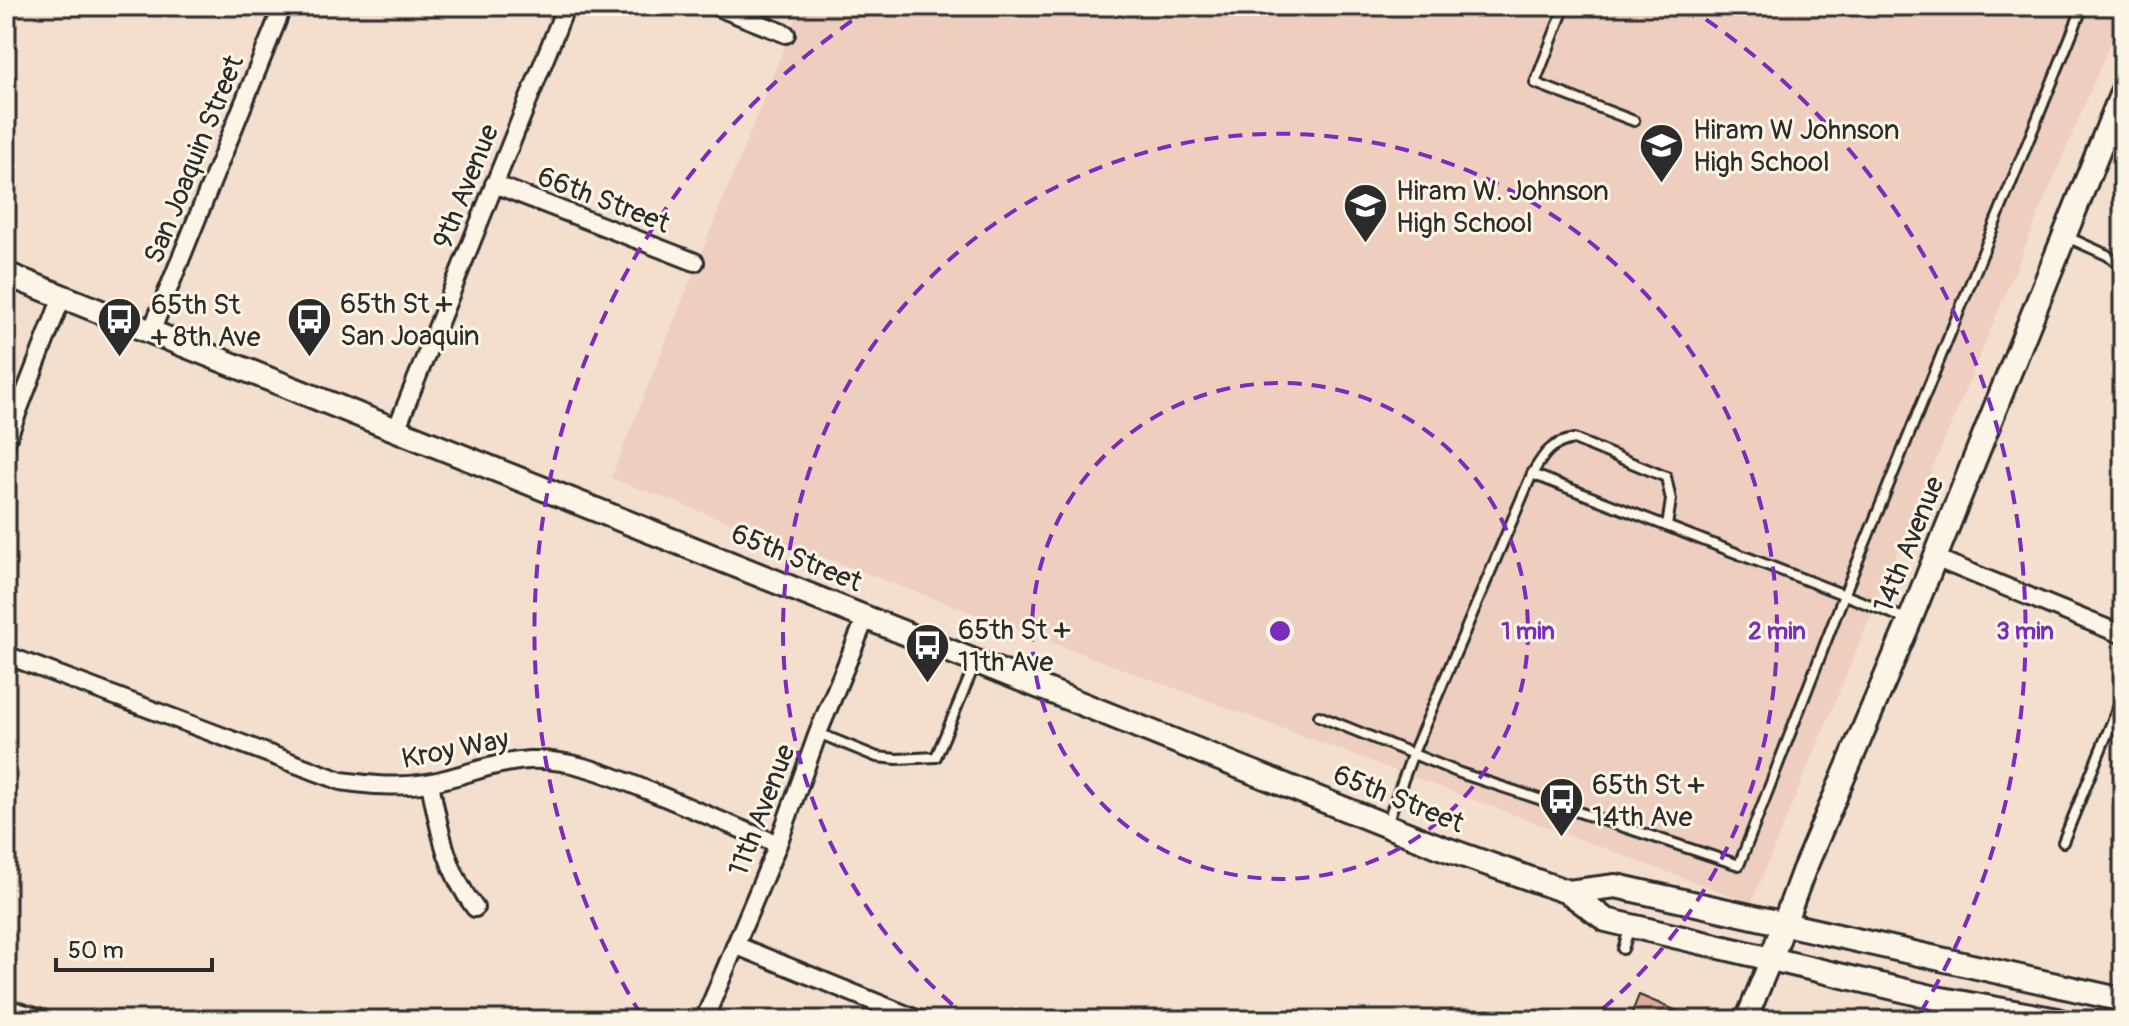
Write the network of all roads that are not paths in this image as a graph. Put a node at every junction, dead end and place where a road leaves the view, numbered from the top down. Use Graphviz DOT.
graph roads {
  1 [pos="283,6"];
  2 [pos="566,6"];
  3 [pos="715,6"];
  4 [pos="1565,6"];
  5 [pos="2083,6"];
  6 [pos="786,34"];
  7 [pos="2123,90"];
  8 [pos="1634,121"];
  9 [pos="494,184"];
  10 [pos="2064,235"];
  11 [pos="695,262"];
  12 [pos="2123,268"];
  13 [pos="6,274"];
  14 [pos="62,297"];
  15 [pos="151,332"];
  16 [pos="396,430"];
  17 [pos="6,442"];
  18 [pos="1532,474"];
  19 [pos="1667,526"];
  20 [pos="1935,558"];
  21 [pos="1844,595"];
  22 [pos="866,617"];
  23 [pos="1910,620"];
  24 [pos="2123,635"];
  25 [pos="6,655"];
  26 [pos="976,661"];
  27 [pos="2123,695"];
  28 [pos="1319,716"];
  29 [pos="818,733"];
  30 [pos="1413,753"];
  31 [pos="430,783"];
  32 [pos="1388,820"];
  33 [pos="2063,842"];
  34 [pos="778,844"];
  35 [pos="1568,892"];
  36 [pos="475,908"];
  37 [pos="1784,925"];
  38 [pos="1630,926"];
  39 [pos="735,945"];
  40 [pos="1623,949"];
  41 [pos="1771,959"];
  42 [pos="2123,1000"];
  43 [pos="6,1008"];
  44 [pos="45,1020"];
  45 [pos="704,1020"];
  46 [pos="919,1020"];
  47 [pos="1746,1020"];
  48 [pos="2058,1020"];
  1 -- 15 [label="street, San Joaquin Street"];
  2 -- 9 [label="street, 9th Avenue"];
  3 -- 6 [label="street"];
  4 -- 8 [label="lane"];
  5 -- 21 [label="lane"];
  7 -- 10 [label="main road, 14th Avenue"];
  9 -- 11 [label="street, 66th Street"];
  9 -- 16 [label="street, 9th Avenue"];
  10 -- 12 [label="lane"];
  10 -- 20 [label="main road, 14th Avenue"];
  13 -- 14 [label="main road, 65th Street"];
  14 -- 15 [label="main road, 65th Street"];
  14 -- 17 [label="street"];
  15 -- 16 [label="main road, 65th Street"];
  16 -- 22 [label="main road, 65th Street"];
  18 -- 19 [label="lane"];
  18 -- 19 [label="lane"];
  18 -- 30 [label="lane"];
  19 -- 21 [label="lane"];
  20 -- 23 [label="main road, 14th Avenue"];
  20 -- 24 [label="street"];
  21 -- 23 [label="lane"];
  21 -- 30 [label="lane"];
  22 -- 26 [label="main road, 65th Street"];
  22 -- 29 [label="street, 11th Avenue"];
  23 -- 37 [label="main road, 14th Avenue"];
  25 -- 31 [label="street, Kroy Way"];
  26 -- 29 [label="lane"];
  26 -- 35 [label="main road, 65th Street"];
  27 -- 33 [label="lane"];
  28 -- 30 [label="lane"];
  29 -- 34 [label="street, 11th Avenue"];
  30 -- 32 [label="lane"];
  31 -- 34 [label="street, Kroy Way"];
  31 -- 36 [label="street"];
  34 -- 39 [label="street, 11th Avenue"];
  35 -- 37 [label="main road, 65th Street"];
  35 -- 38 [label="main road, 65th Street"];
  37 -- 41 [label="main road, 14th Avenue"];
  37 -- 42 [label="main road, 65th Street"];
  38 -- 40 [label="lane"];
  38 -- 41 [label="main road, 65th Street"];
  39 -- 45 [label="street, 11th Avenue"];
  39 -- 46 [label="street"];
  41 -- 47 [label="street, 14th Avenue"];
  41 -- 48 [label="main road, 65th Street"];
  43 -- 44 [label="street"];
}
